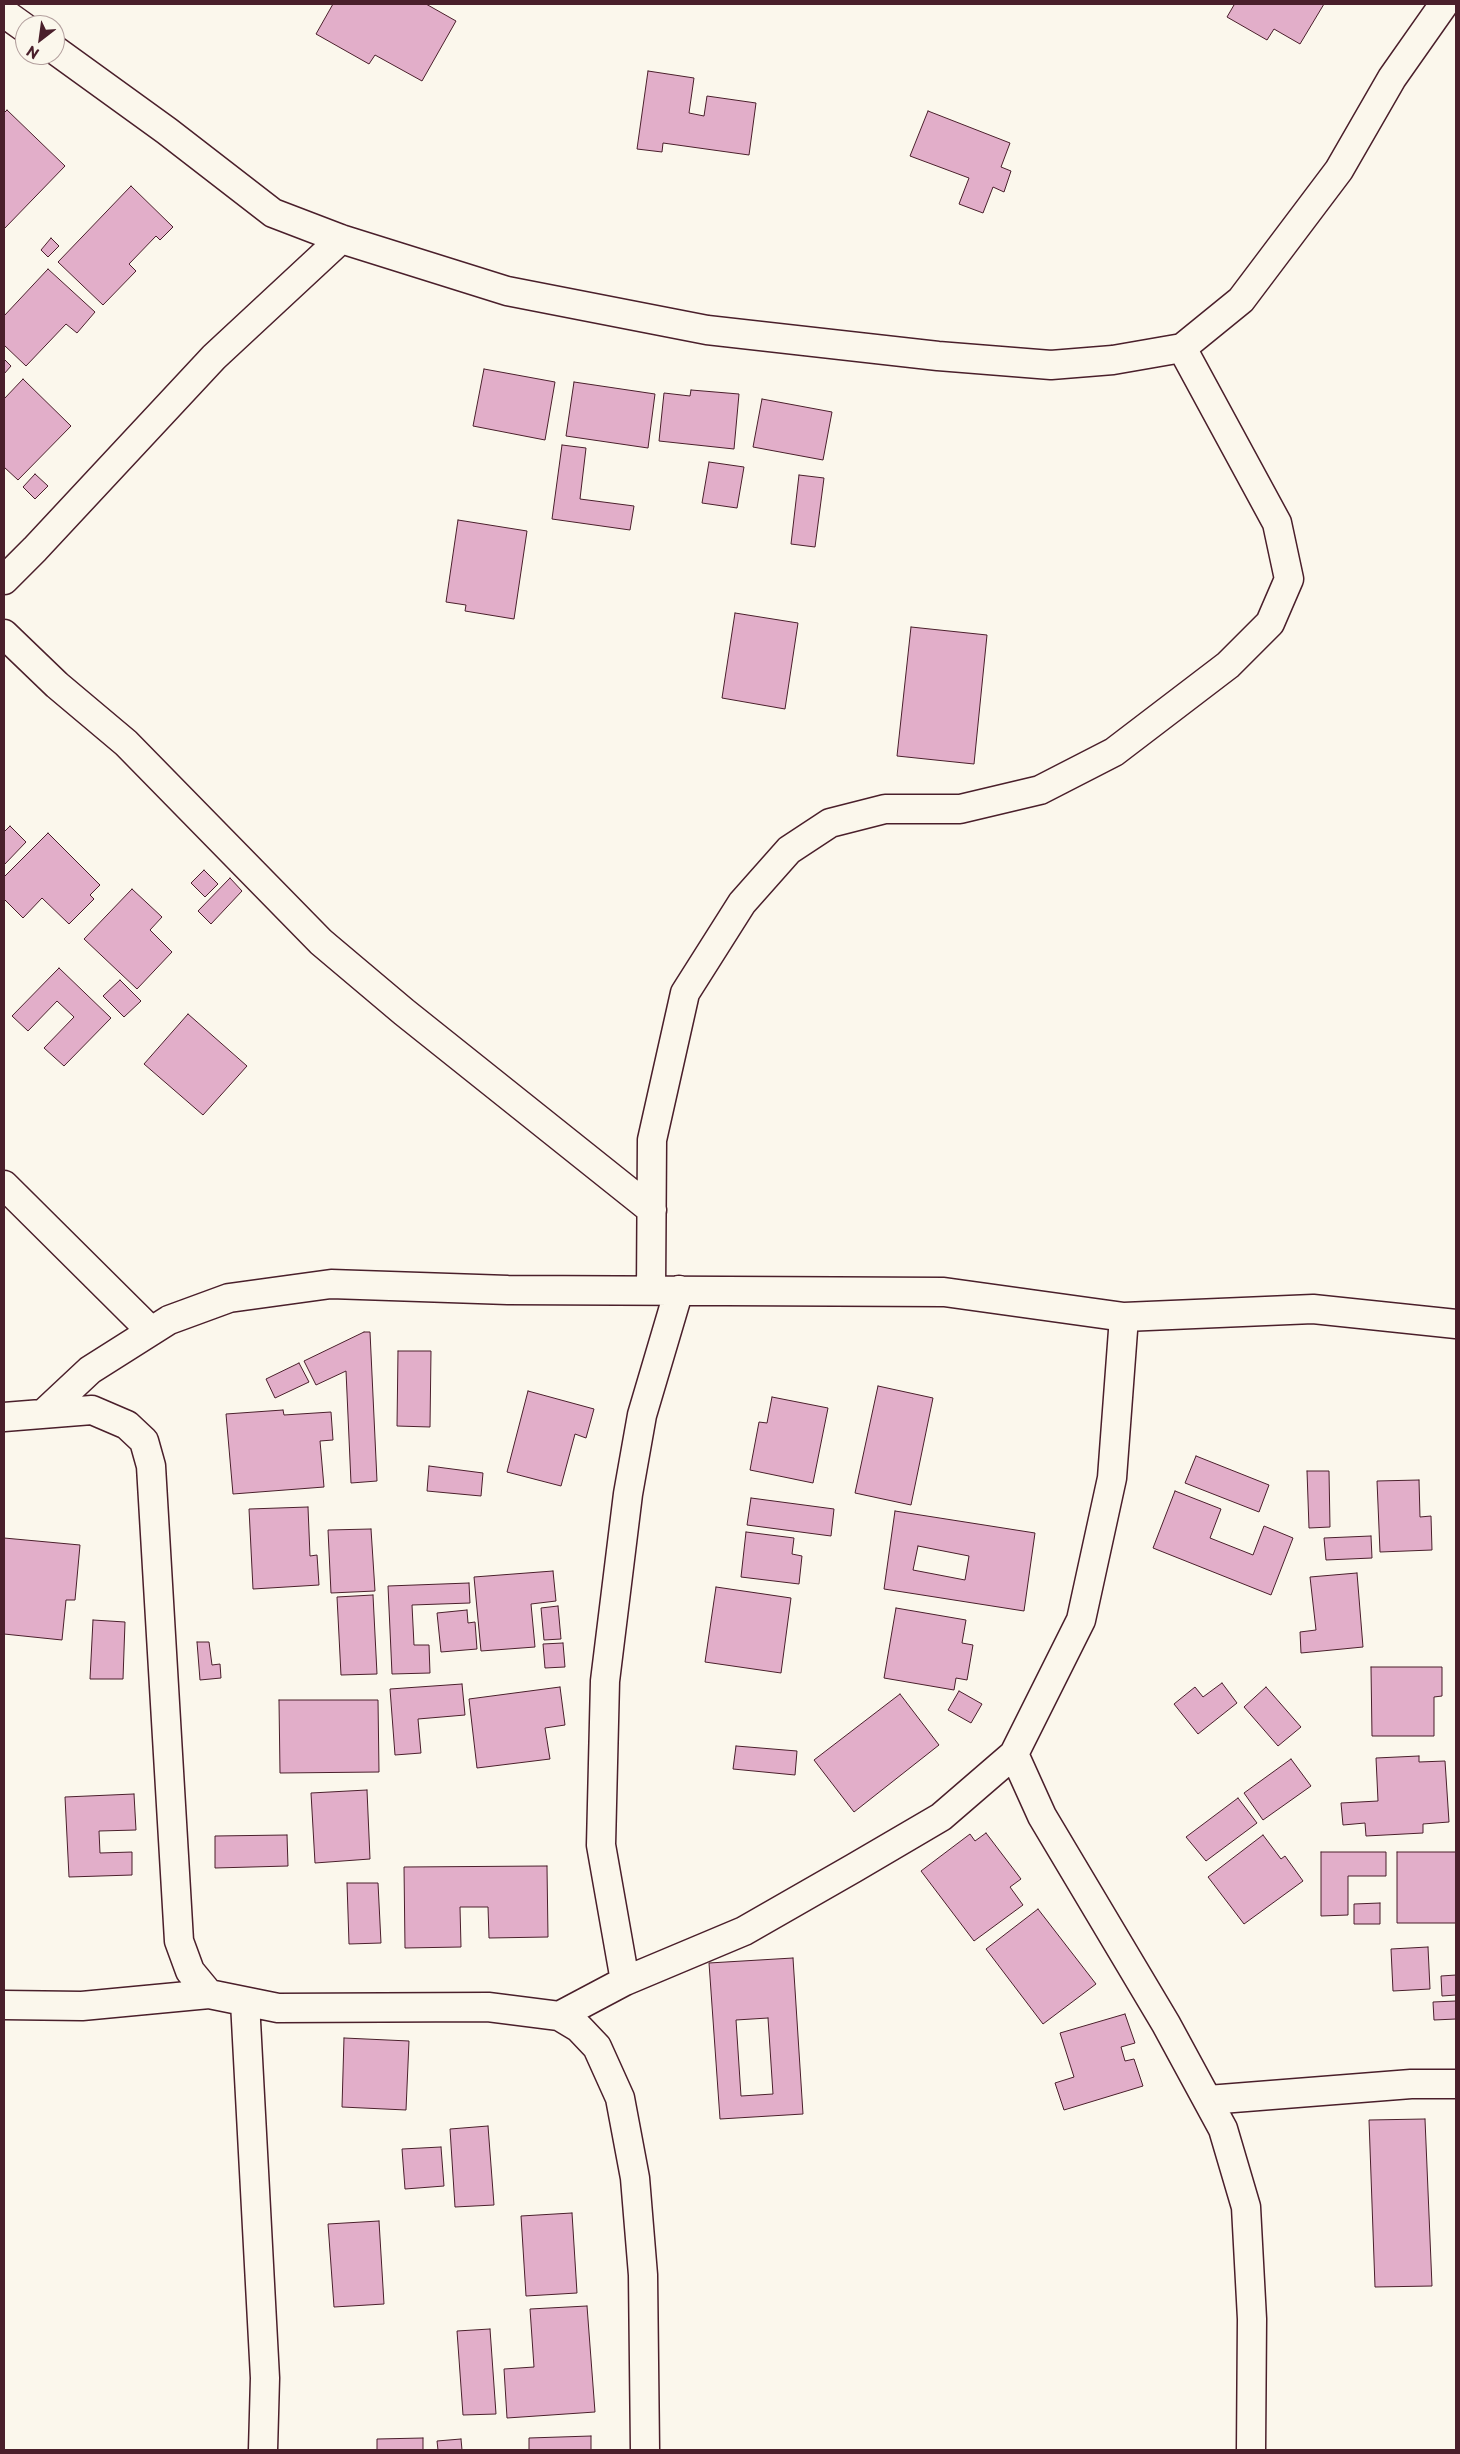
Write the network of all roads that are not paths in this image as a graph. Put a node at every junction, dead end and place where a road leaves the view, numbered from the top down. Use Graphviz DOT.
graph roads {
  1 [pos="1444,4"];
  2 [pos="65,57"];
  3 [pos="341,240"];
  4 [pos="1182,348"];
  5 [pos="4,580"];
  6 [pos="4,634"];
  7 [pos="4,1185"];
  8 [pos="652,1210"];
  9 [pos="651,1290"];
  10 [pos="679,1290"];
  11 [pos="1124,1317"];
  12 [pos="1456,1324"];
  13 [pos="151,1331"];
  14 [pos="43,1414"];
  15 [pos="4,1417"];
  16 [pos="1014,1754"];
  17 [pos="625,1981"];
  18 [pos="209,1994"];
  19 [pos="245,2002"];
  20 [pos="4,2005"];
  21 [pos="559,2016"];
  22 [pos="1456,2084"];
  23 [pos="1208,2100"];
  24 [pos="263,2450"];
  25 [pos="645,2450"];
  26 [pos="1251,2450"];
  1 -- 4 [label="street"];
  2 -- 3 [label="street"];
  3 -- 4 [label="street"];
  3 -- 5 [label="street"];
  4 -- 8 [label="street"];
  6 -- 8 [label="street"];
  7 -- 13 [label="street"];
  8 -- 9 [label="street"];
  9 -- 10 [label="street"];
  9 -- 13 [label="street"];
  10 -- 11 [label="street"];
  10 -- 17 [label="street"];
  11 -- 12 [label="street"];
  11 -- 16 [label="street"];
  13 -- 14 [label="street"];
  14 -- 15 [label="street"];
  14 -- 18 [label="street"];
  16 -- 17 [label="street"];
  16 -- 23 [label="street"];
  17 -- 21 [label="street"];
  18 -- 19 [label="street"];
  18 -- 20 [label="street"];
  19 -- 21 [label="street"];
  19 -- 24 [label="street"];
  21 -- 25 [label="street"];
  22 -- 23 [label="street"];
  23 -- 26 [label="street"];
}
